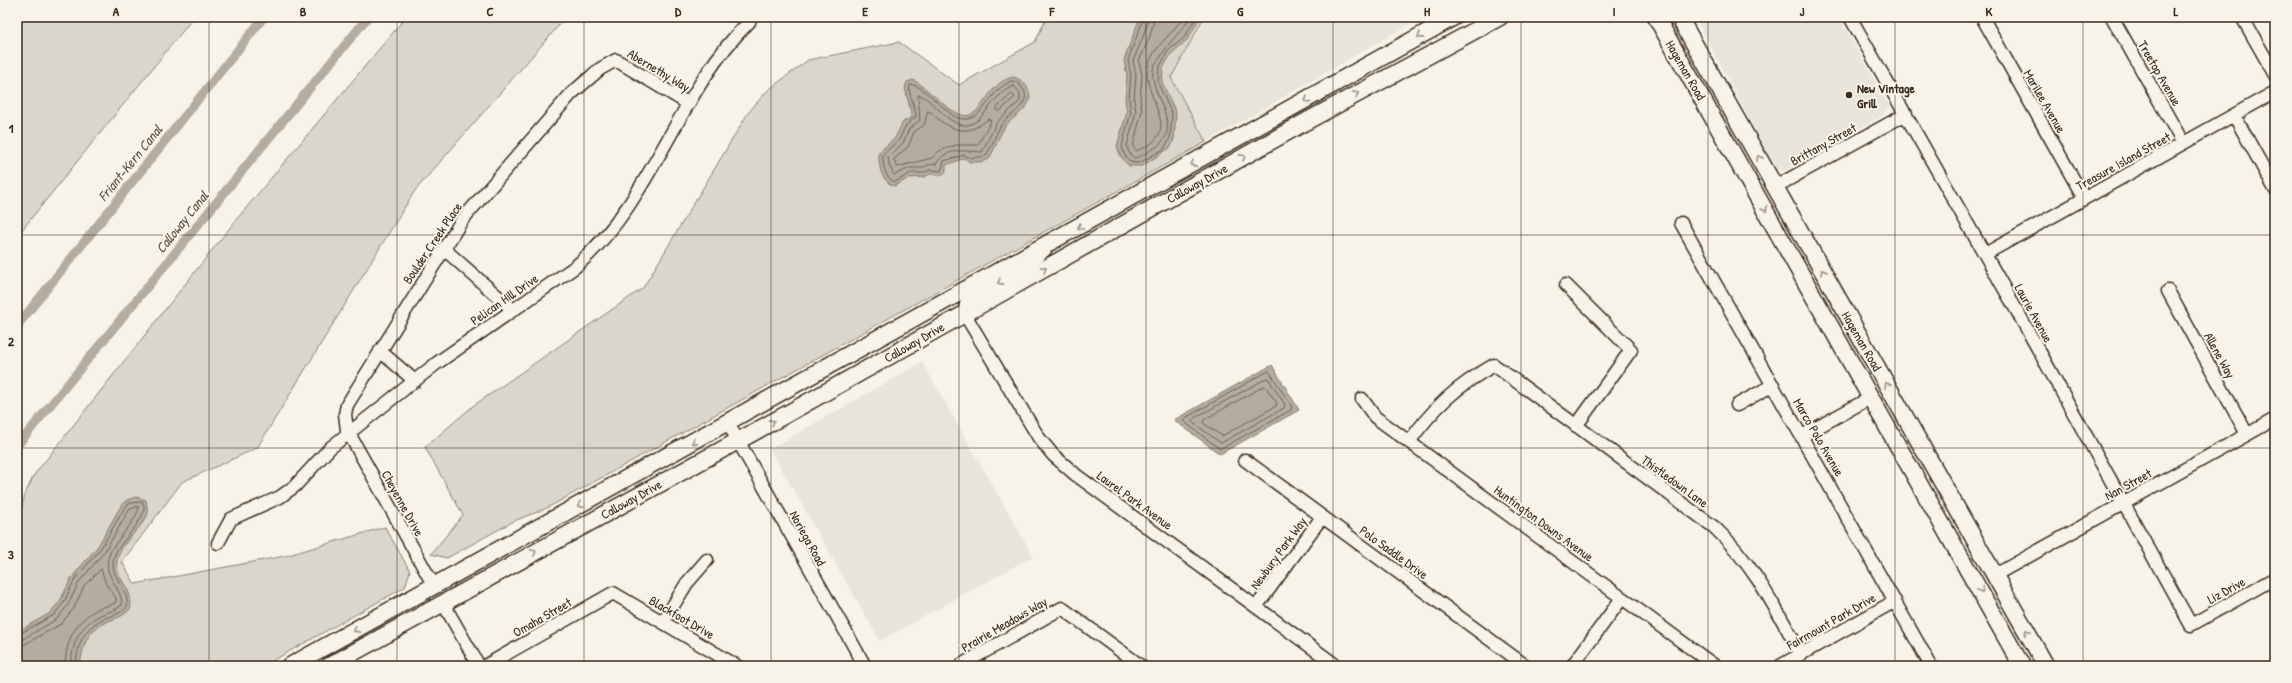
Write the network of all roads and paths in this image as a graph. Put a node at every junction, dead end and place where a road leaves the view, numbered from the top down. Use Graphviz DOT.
graph roads {
  1 [pos="1454,17"];
  2 [pos="1500,17"];
  3 [pos="1656,17"];
  4 [pos="1679,17"];
  5 [pos="1850,17"];
  6 [pos="1982,17"];
  7 [pos="2112,17"];
  8 [pos="2242,17"];
  9 [pos="748,19"];
  10 [pos="616,60"];
  11 [pos="2275,75"];
  12 [pos="2275,92"];
  13 [pos="1703,99"];
  14 [pos="689,104"];
  15 [pos="1906,114"];
  16 [pos="2234,115"];
  17 [pos="2184,143"];
  18 [pos="1775,187"];
  19 [pos="2275,189"];
  20 [pos="2084,198"];
  21 [pos="1681,223"];
  22 [pos="1053,242"];
  23 [pos="443,248"];
  24 [pos="1985,254"];
  25 [pos="1801,272"];
  26 [pos="1566,285"];
  27 [pos="2168,291"];
  28 [pos="513,310"];
  29 [pos="964,313"];
  30 [pos="380,351"];
  31 [pos="1876,365"];
  32 [pos="415,380"];
  33 [pos="1773,385"];
  34 [pos="1870,398"];
  35 [pos="1362,399"];
  36 [pos="1737,406"];
  37 [pos="2275,418"];
  38 [pos="728,423"];
  39 [pos="1576,426"];
  40 [pos="348,433"];
  41 [pos="2247,434"];
  42 [pos="1802,436"];
  43 [pos="738,441"];
  44 [pos="1409,442"];
  45 [pos="1245,460"];
  46 [pos="1923,487"];
  47 [pos="1949,495"];
  48 [pos="2123,503"];
  49 [pos="1322,517"];
  50 [pos="531,533"];
  51 [pos="218,543"];
  52 [pos="707,560"];
  53 [pos="1995,575"];
  54 [pos="2275,578"];
  55 [pos="434,586"];
  56 [pos="613,593"];
  57 [pos="1622,598"];
  58 [pos="1895,601"];
  59 [pos="443,603"];
  60 [pos="1256,607"];
  61 [pos="663,622"];
  62 [pos="2191,625"];
  63 [pos="319,650"];
  64 [pos="354,652"];
  65 [pos="1801,654"];
  66 [pos="961,665"];
  67 [pos="290,666"];
  68 [pos="302,666"];
  69 [pos="329,666"];
  70 [pos="479,666"];
  71 [pos="485,666"];
  72 [pos="737,666"];
  73 [pos="865,666"];
  74 [pos="1141,666"];
  75 [pos="1337,666"];
  76 [pos="1526,666"];
  77 [pos="1572,666"];
  78 [pos="1715,666"];
  79 [pos="1780,666"];
  80 [pos="1931,666"];
  81 [pos="2022,666"];
  82 [pos="2046,666"];
  1 -- 22 [label="main road, Calloway Drive, one-way"];
  29 -- 2 [label="main road, Calloway Drive, one-way"];
  3 -- 13 [label="main road, Hageman Road"];
  18 -- 4 [label="main road, Hageman Road, one-way"];
  5 -- 15 [label="street, Laurie Avenue"];
  6 -- 20 [label="street, Marilee Avenue"];
  7 -- 17 [label="street, Treetop Avenue"];
  8 -- 11 [label="street"];
  9 -- 14 [label="street, Pelican Hill Drive"];
  10 -- 14 [label="street, Abernethy Way"];
  10 -- 23 [label="street, Boulder Creek Place"];
  12 -- 16 [label="street, Treasure Island Street"];
  13 -- 18 [label="main road"];
  13 -- 25 [label="main road, Hageman Road, one-way"];
  14 -- 28 [label="street, Pelican Hill Drive"];
  15 -- 18 [label="street, Brittany Street"];
  15 -- 24 [label="street, Laurie Avenue"];
  16 -- 17 [label="street, Treasure Island Street"];
  16 -- 19 [label="street"];
  17 -- 20 [label="street, Treasure Island Street"];
  31 -- 18 [label="main road, Hageman Road, one-way"];
  20 -- 24 [label="street, Treasure Island Street"];
  21 -- 33 [label="street, Marco Polo Avenue"];
  22 -- 29 [label="street, one-way"];
  22 -- 38 [label="main road, Calloway Drive"];
  23 -- 28 [label="street"];
  23 -- 30 [label="street, Boulder Creek Place"];
  24 -- 48 [label="street, Laurie Avenue"];
  25 -- 31 [label="main road"];
  25 -- 34 [label="main road, Hageman Road"];
  26 -- 39 [label="street"];
  27 -- 41 [label="street, Allene Way"];
  28 -- 32 [label="street, Pelican Hill Drive"];
  43 -- 29 [label="main road, Calloway Drive, one-way"];
  29 -- 60 [label="street, Laurel Park Avenue"];
  30 -- 32 [label="street"];
  30 -- 40 [label="street, Boulder Creek Place"];
  47 -- 31 [label="main road, Hageman Road, one-way"];
  32 -- 40 [label="street, Pelican Hill Drive"];
  33 -- 36 [label="street"];
  33 -- 42 [label="street, Marco Polo Avenue"];
  34 -- 42 [label="street"];
  34 -- 46 [label="main road, Hageman Road"];
  34 -- 47 [label="main road"];
  35 -- 44 [label="street, Huntington Downs Avenue"];
  37 -- 41 [label="street, Nan Street"];
  38 -- 43 [label="street, Noriega Road"];
  38 -- 50 [label="main road, Calloway Drive, one-way"];
  39 -- 44 [label="street, Thistledown Lane"];
  39 -- 65 [label="street, Thistledown Lane"];
  40 -- 51 [label="street, Pelican Hill Drive"];
  40 -- 55 [label="street, Cheyenne Drive"];
  41 -- 48 [label="street, Nan Street"];
  42 -- 58 [label="street, Marco Polo Avenue"];
  59 -- 43 [label="main road, Calloway Drive, one-way"];
  43 -- 73 [label="street, Noriega Road"];
  44 -- 57 [label="street, Huntington Downs Avenue"];
  45 -- 49 [label="street, Polo Saddle Drive"];
  46 -- 53 [label="main road"];
  46 -- 81 [label="main road, Hageman Road, one-way"];
  47 -- 53 [label="main road, Hageman Road"];
  48 -- 53 [label="street, Nan Street"];
  48 -- 62 [label="street, Laurie Avenue"];
  49 -- 60 [label="street, Newbury Park Way"];
  49 -- 76 [label="street, Polo Saddle Drive"];
  50 -- 55 [label="main road, Calloway Drive"];
  50 -- 59 [label="main road"];
  52 -- 61 [label="street"];
  82 -- 53 [label="main road, Hageman Road, one-way"];
  54 -- 62 [label="street, Liz Drive"];
  55 -- 63 [label="main road, Calloway Drive, one-way"];
  55 -- 64 [label="main road"];
  56 -- 61 [label="street, Blackfoot Drive"];
  56 -- 71 [label="street, Omaha Street"];
  57 -- 77 [label="street"];
  57 -- 78 [label="street, Huntington Downs Avenue"];
  58 -- 65 [label="street, Fairmount Park Drive"];
  58 -- 80 [label="street, Marco Polo Avenue"];
  59 -- 64 [label="main road, Calloway Drive"];
  59 -- 70 [label="street"];
  60 -- 75 [label="street, Laurel Park Avenue"];
  61 -- 72 [label="street, Blackfoot Drive"];
  63 -- 67 [label="main road, Calloway Drive"];
  63 -- 68 [label="street"];
  64 -- 69 [label="main road, Calloway Drive"];
  65 -- 79 [label="street, Fairmount Park Drive"];
  66 -- 74 [label="street, Prairie Meadows Way"];
}
